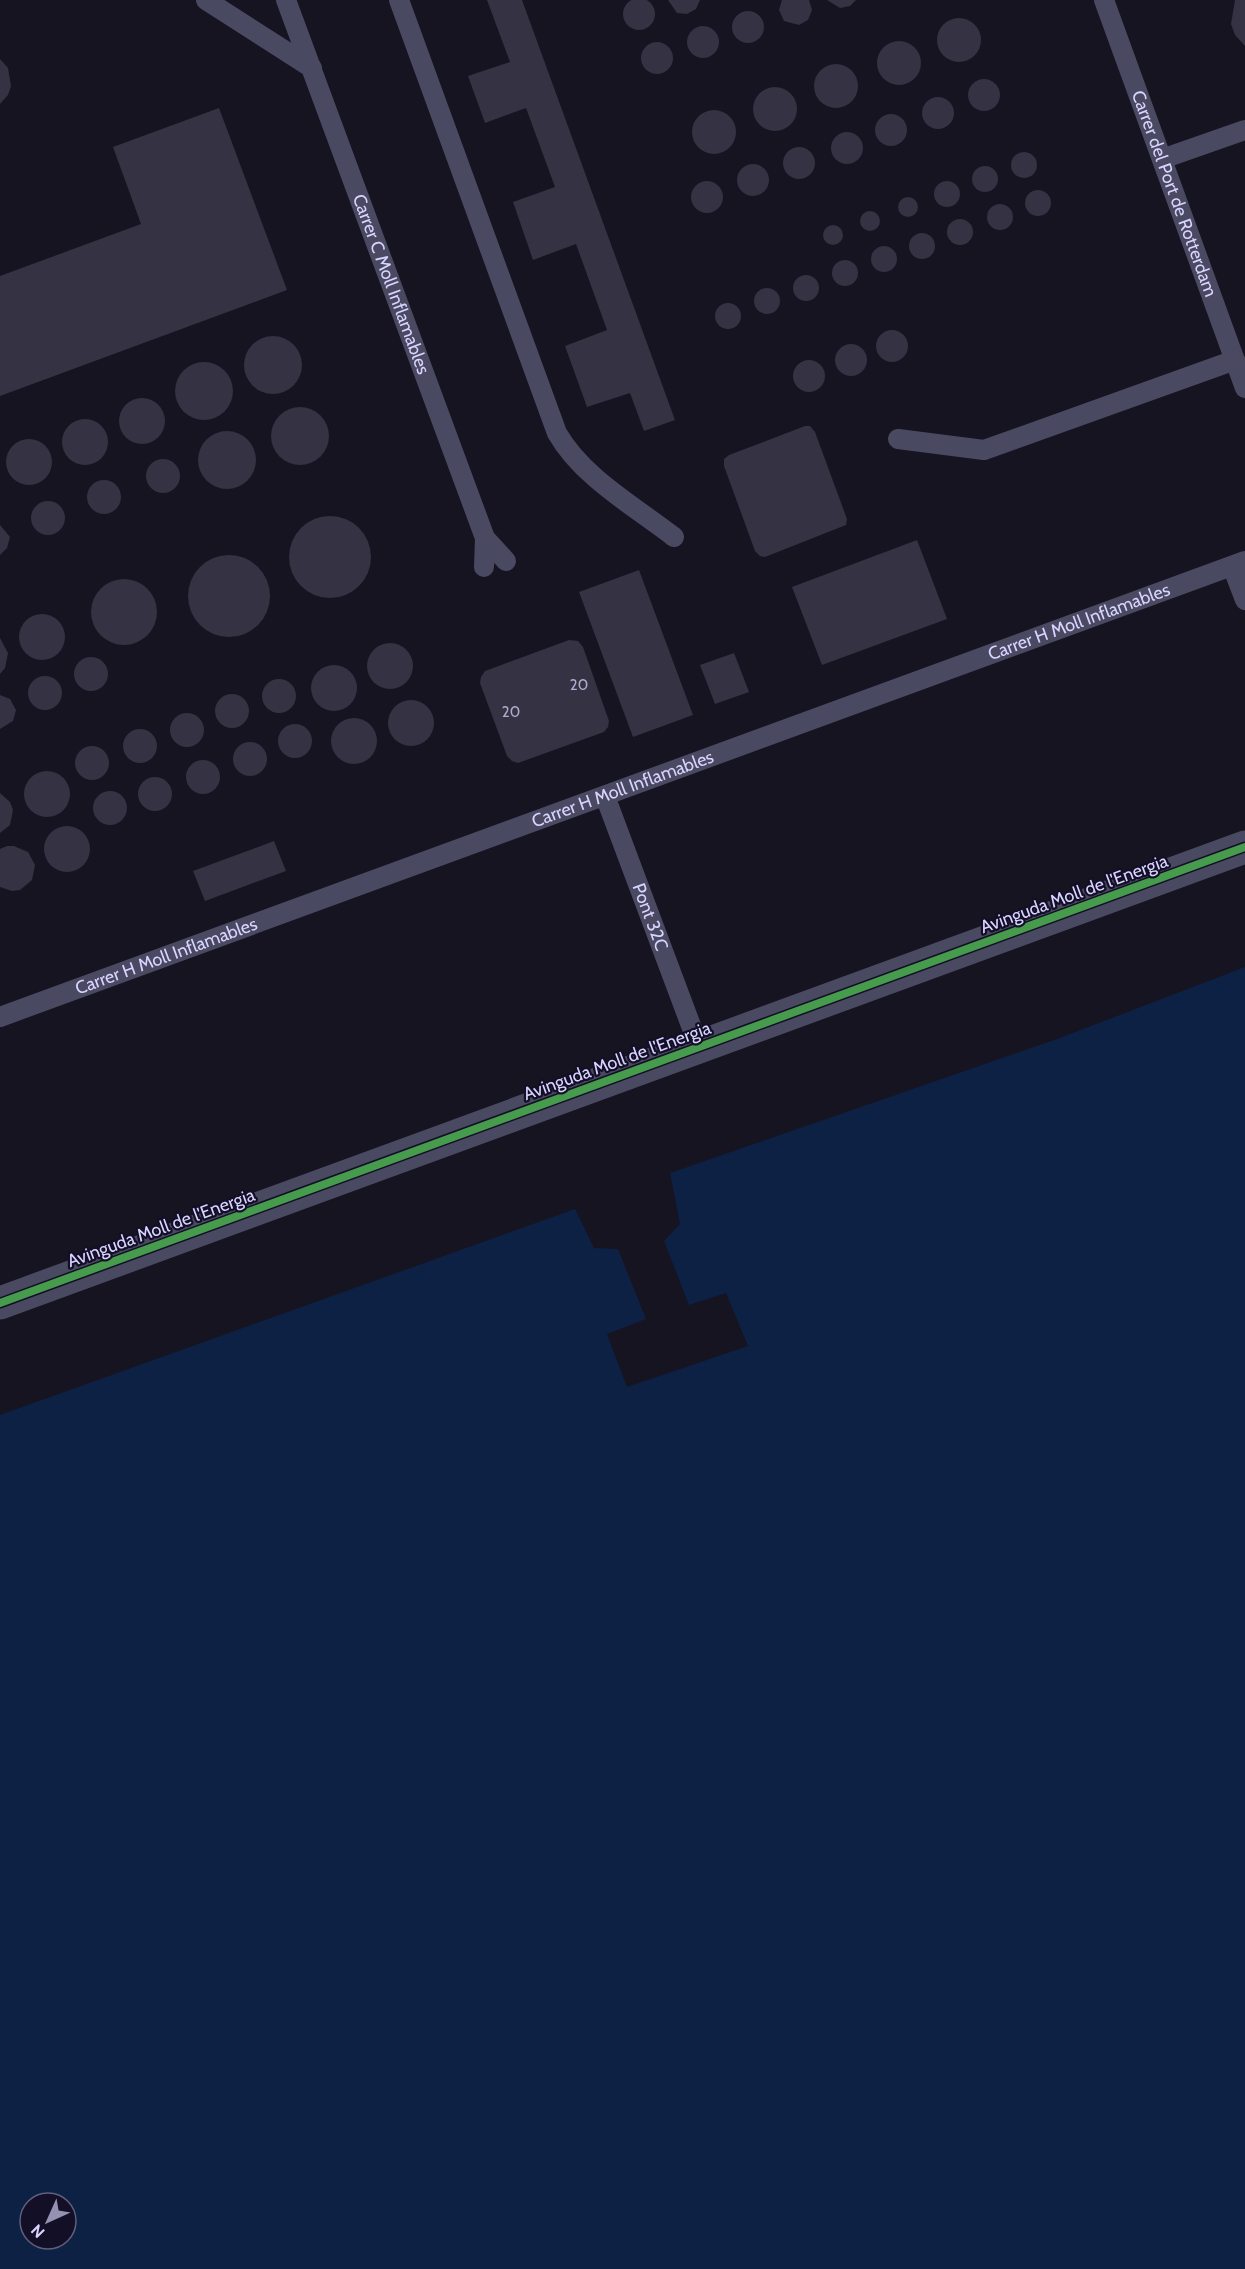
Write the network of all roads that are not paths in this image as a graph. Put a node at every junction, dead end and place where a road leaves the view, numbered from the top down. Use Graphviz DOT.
graph roads {
  1 [pos="206,0"];
  2 [pos="286,0"];
  3 [pos="399,0"];
  4 [pos="1104,0"];
  5 [pos="312,68"];
  6 [pos="1245,130"];
  7 [pos="1162,159"];
  8 [pos="1235,360"];
  9 [pos="1245,388"];
  10 [pos="898,440"];
  11 [pos="674,537"];
  12 [pos="485,538"];
  13 [pos="506,561"];
  14 [pos="1239,563"];
  15 [pos="484,567"];
  16 [pos="1245,600"];
  17 [pos="604,796"];
  18 [pos="1245,847"];
  19 [pos="0,1017"];
  20 [pos="699,1047"];
  21 [pos="0,1302"];
  1 -- 5 [label="lane"];
  2 -- 5 [label="lane, Carrer C Moll Inflamables"];
  3 -- 11 [label="lane"];
  4 -- 7 [label="lane, Carrer del Port de Rotterdam"];
  5 -- 12 [label="lane, Carrer C Moll Inflamables"];
  6 -- 7 [label="lane"];
  7 -- 8 [label="lane, Carrer del Port de Rotterdam"];
  8 -- 9 [label="lane, Carrer del Port de Rotterdam"];
  8 -- 10 [label="lane"];
  12 -- 13 [label="lane, Carrer C Moll Inflamables"];
  12 -- 15 [label="lane"];
  14 -- 16 [label="lane"];
  14 -- 17 [label="lane, Carrer H Moll Inflamables"];
  17 -- 19 [label="lane, Carrer H Moll Inflamables"];
  17 -- 20 [label="lane, Pont 32C"];
  18 -- 20 [label="street, Avinguda Moll de l'Energia"];
  20 -- 21 [label="street, Avinguda Moll de l'Energia"];
}
